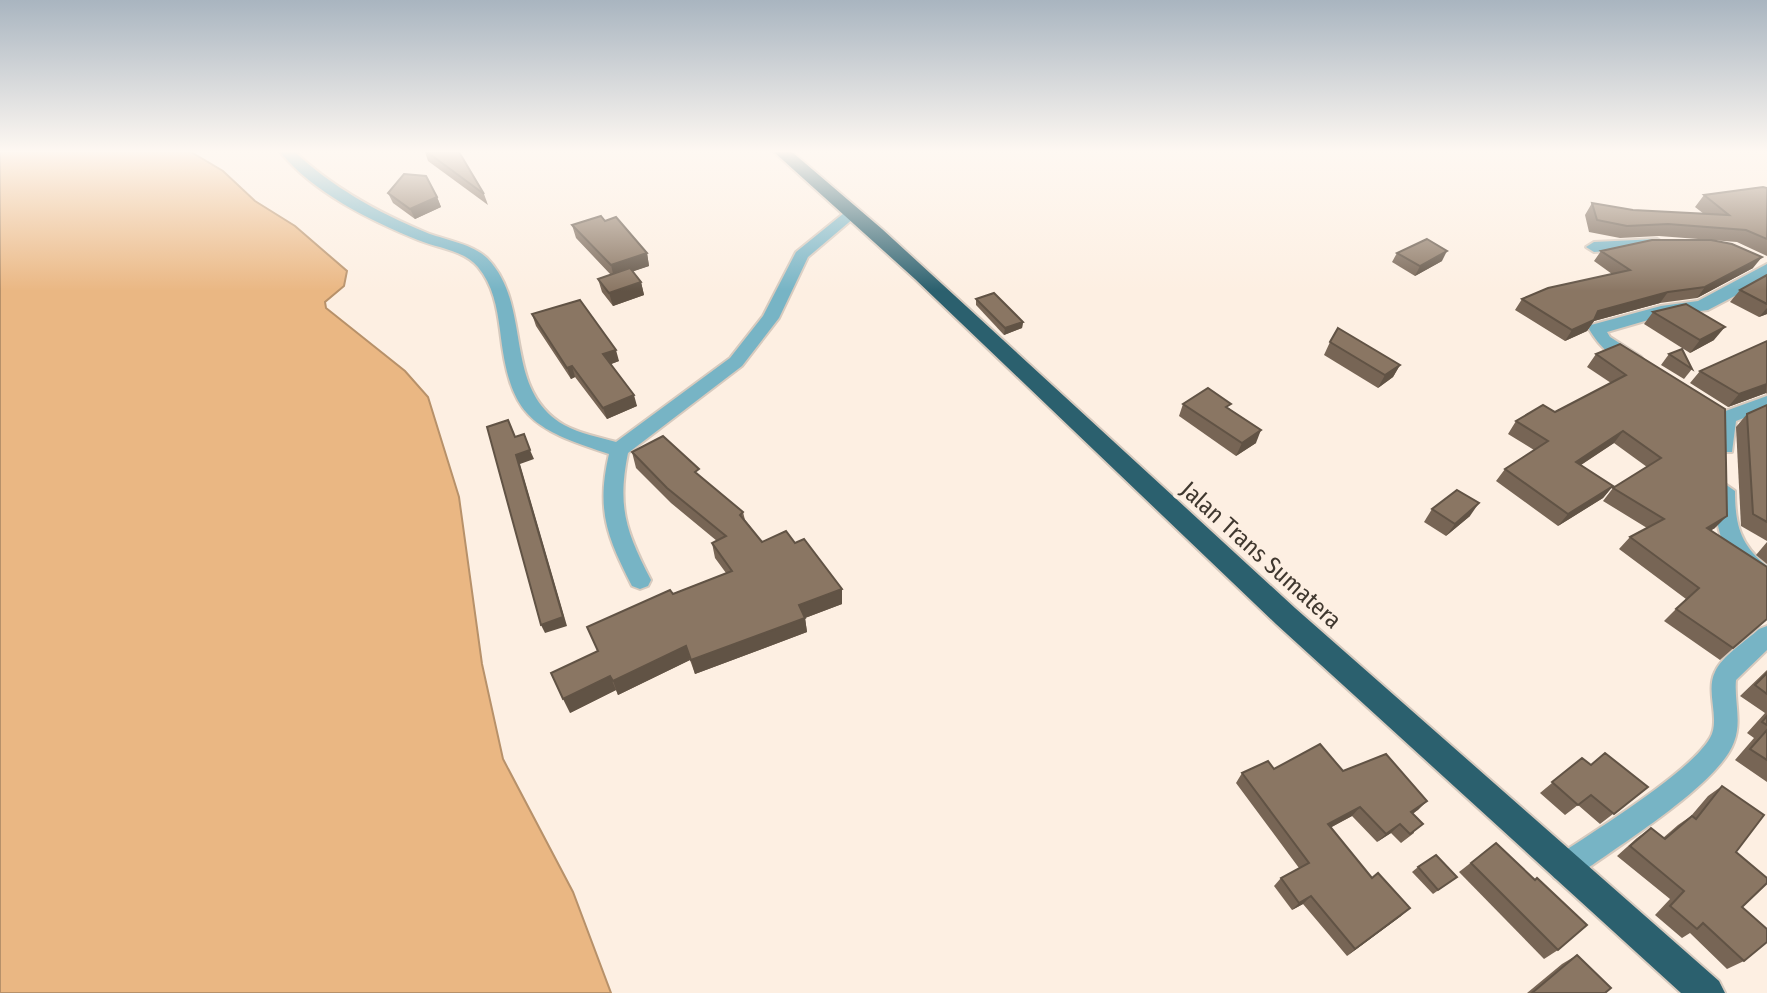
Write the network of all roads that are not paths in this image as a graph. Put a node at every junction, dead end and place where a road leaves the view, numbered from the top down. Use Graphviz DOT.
graph roads {
  1 [pos="349,198"];
  2 [pos="838,198"];
  3 [pos="854,212"];
  4 [pos="1672,244"];
  5 [pos="1594,247"];
  6 [pos="1764,264"];
  7 [pos="1650,369"];
  8 [pos="1767,402"];
  9 [pos="619,450"];
  10 [pos="1767,578"];
  11 [pos="640,580"];
  12 [pos="1767,636"];
  13 [pos="1564,868"];
  14 [pos="1707,993"];
  1 -- 9 [label="street"];
  2 -- 3 [label="highway, Jalan Trans Sumatera"];
  3 -- 9 [label="street"];
  3 -- 13 [label="highway, Jalan Trans Sumatera"];
  4 -- 5 [label="street"];
  6 -- 7 [label="street"];
  8 -- 10 [label="street"];
  9 -- 11 [label="street"];
  12 -- 13 [label="street"];
  13 -- 14 [label="highway, Jalan Trans Sumatera"];
}
